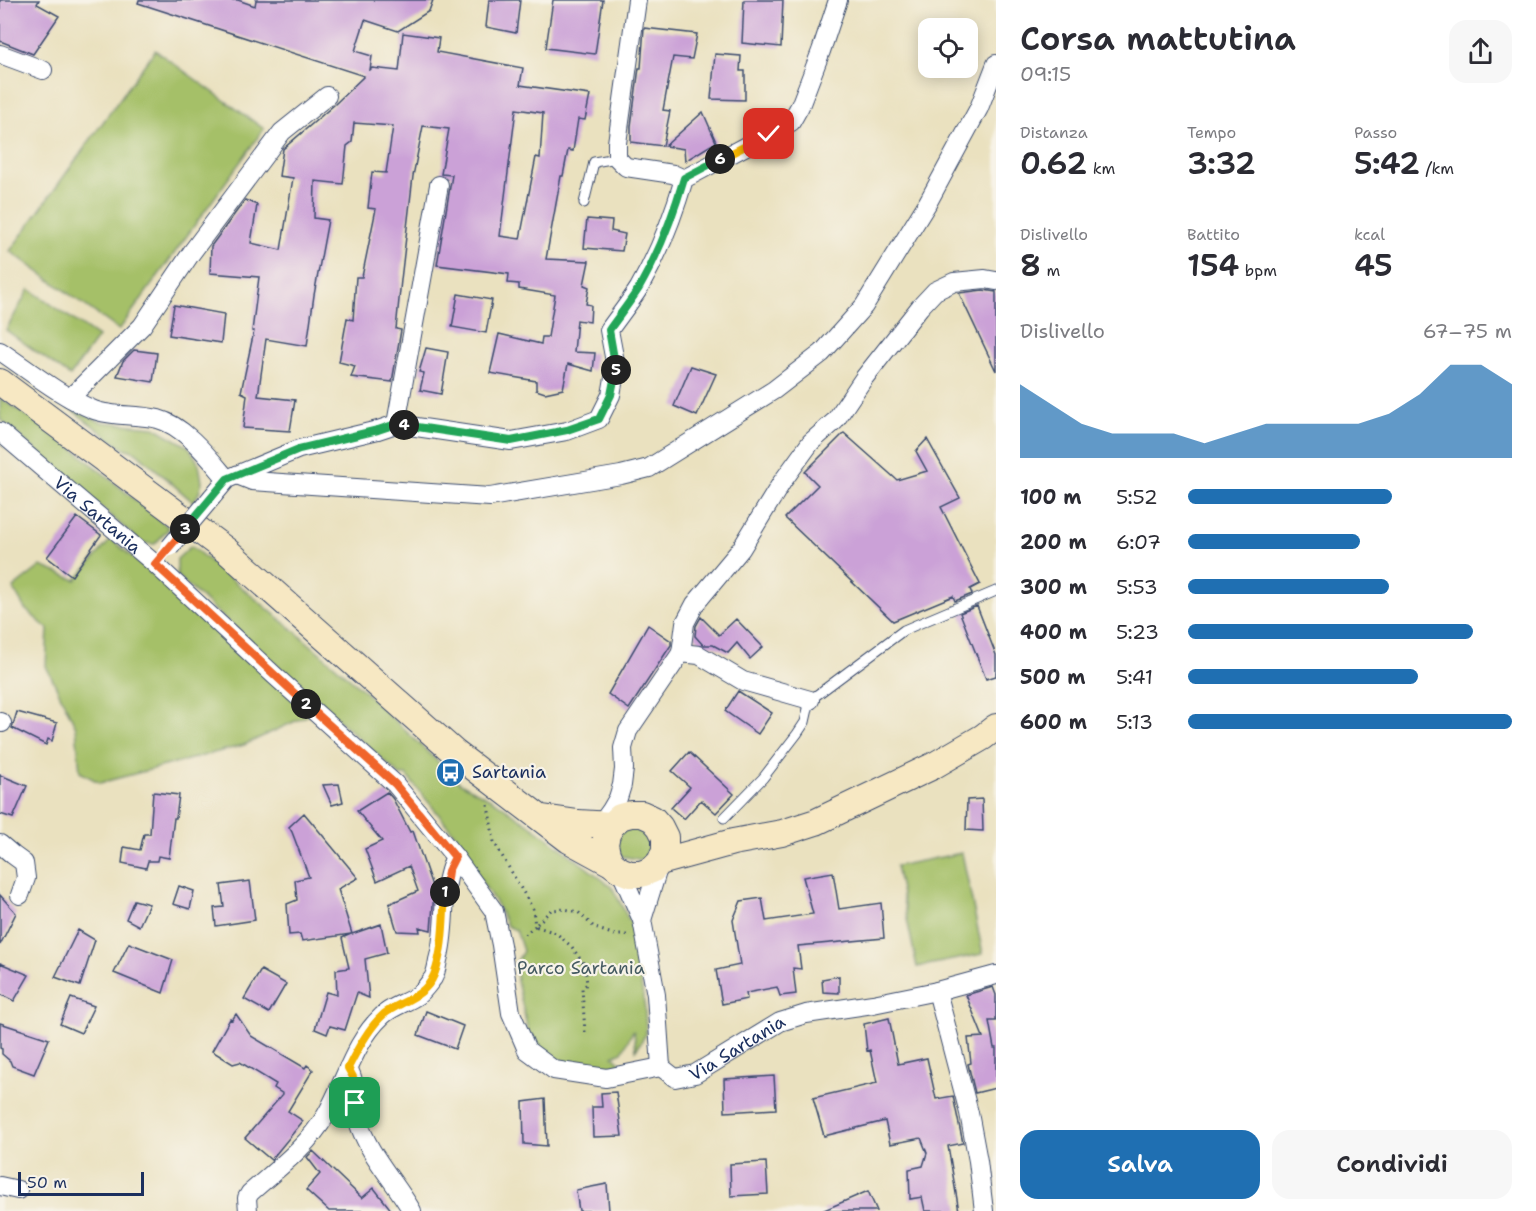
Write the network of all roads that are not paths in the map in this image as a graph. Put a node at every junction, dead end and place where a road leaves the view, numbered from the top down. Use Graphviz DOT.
graph roads {
  1 [pos="637,0"];
  2 [pos="838,0"];
  3 [pos="0,54"];
  4 [pos="996,64"];
  5 [pos="43,70"];
  6 [pos="327,96"];
  7 [pos="617,158"];
  8 [pos="684,178"];
  9 [pos="439,185"];
  10 [pos="584,203"];
  11 [pos="996,281"];
  12 [pos="0,351"];
  13 [pos="0,382"];
  14 [pos="70,398"];
  15 [pos="396,424"];
  16 [pos="0,432"];
  17 [pos="232,477"];
  18 [pos="155,564"];
  19 [pos="996,591"];
  20 [pos="681,653"];
  21 [pos="810,700"];
  22 [pos="996,728"];
  23 [pos="624,769"];
  24 [pos="642,814"];
  25 [pos="539,817"];
  26 [pos="606,825"];
  27 [pos="729,830"];
  28 [pos="0,844"];
  29 [pos="662,850"];
  30 [pos="455,857"];
  31 [pos="615,867"];
  32 [pos="20,895"];
  33 [pos="642,920"];
  34 [pos="996,975"];
  35 [pos="937,991"];
  36 [pos="661,1067"];
  37 [pos="348,1068"];
  38 [pos="0,1186"];
  39 [pos="18,1190"];
  40 [pos="248,1211"];
  41 [pos="412,1211"];
  42 [pos="984,1211"];
  1 -- 7 [label="street"];
  2 -- 8 [label="street"];
  3 -- 5 [label="street"];
  4 -- 17 [label="street"];
  6 -- 14 [label="street"];
  7 -- 8 [label="street"];
  7 -- 10 [label="lane"];
  8 -- 15 [label="street"];
  9 -- 15 [label="street"];
  11 -- 20 [label="street"];
  12 -- 14 [label="street"];
  13 -- 25 [label="street"];
  14 -- 17 [label="street"];
  15 -- 17 [label="street"];
  16 -- 18 [label="street, Via Sartania"];
  17 -- 18 [label="street, bridge"];
  18 -- 30 [label="street, Via Sartania"];
  19 -- 21 [label="lane"];
  20 -- 21 [label="street"];
  20 -- 23 [label="street"];
  21 -- 27 [label="lane"];
  22 -- 27 [label="street"];
  23 -- 24 [label="street"];
  23 -- 26 [label="street"];
  24 -- 26 [label="street"];
  24 -- 29 [label="street"];
  25 -- 26 [label="street"];
  25 -- 31 [label="street"];
  26 -- 31 [label="street"];
  27 -- 29 [label="street"];
  28 -- 32 [label="street"];
  29 -- 31 [label="street"];
  29 -- 33 [label="street"];
  30 -- 36 [label="street, Via Sartania"];
  30 -- 37 [label="street"];
  31 -- 33 [label="street"];
  33 -- 36 [label="street"];
  34 -- 35 [label="street, Via Sartania"];
  35 -- 36 [label="street, Via Sartania"];
  35 -- 42 [label="street"];
  37 -- 40 [label="street"];
  37 -- 41 [label="street"];
  38 -- 39 [label="street"];
}
